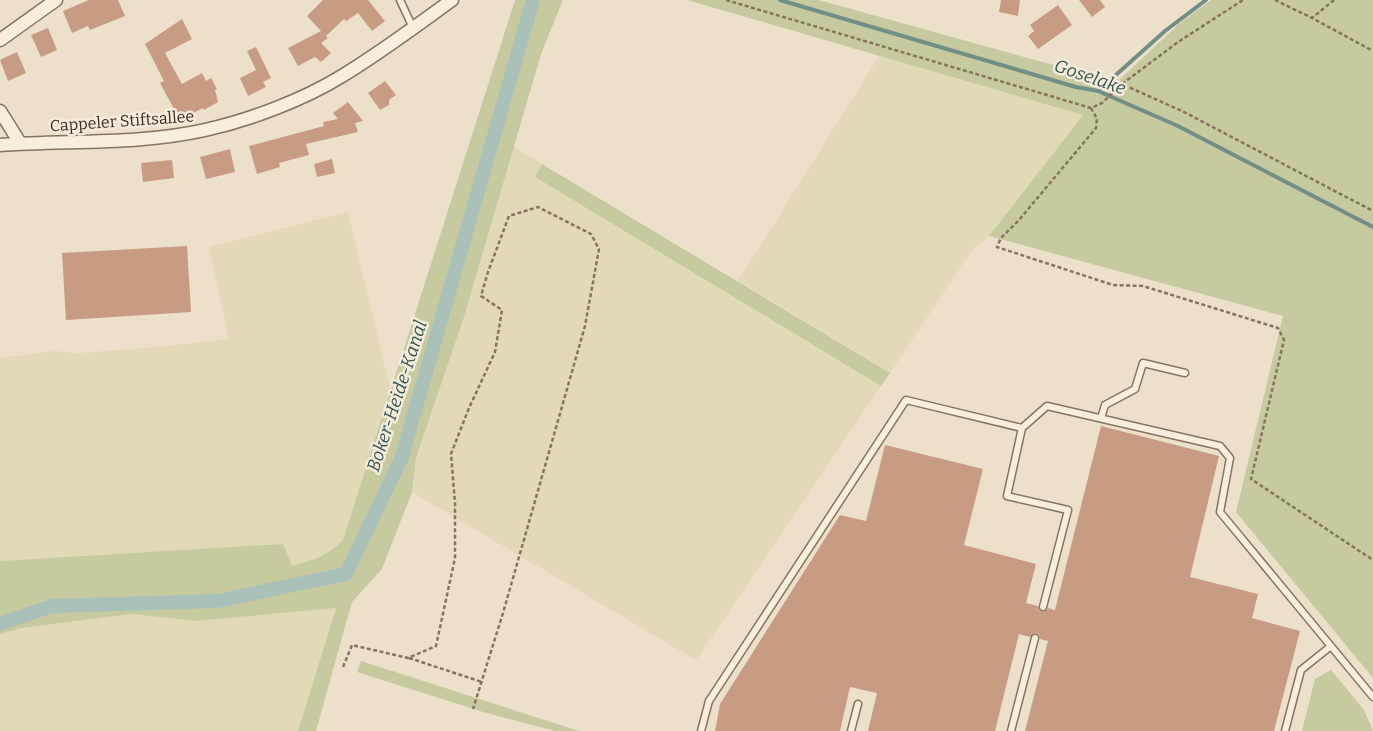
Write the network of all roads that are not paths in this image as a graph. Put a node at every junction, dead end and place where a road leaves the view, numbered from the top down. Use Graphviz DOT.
graph roads {
  1 [pos="56,0"];
  2 [pos="400,0"];
  3 [pos="452,0"];
  4 [pos="413,28"];
  5 [pos="0,40"];
  6 [pos="0,111"];
  7 [pos="20,144"];
  8 [pos="0,145"];
  9 [pos="1186,373"];
  10 [pos="1101,418"];
  11 [pos="1022,428"];
  12 [pos="1043,607"];
  13 [pos="1035,638"];
  14 [pos="1331,646"];
  15 [pos="1373,697"];
  16 [pos="858,704"];
  17 [pos="701,731"];
  18 [pos="851,731"];
  19 [pos="1011,731"];
  20 [pos="1285,731"];
  1 -- 5 [label="street"];
  2 -- 4 [label="lane"];
  3 -- 4 [label="street, Cappeler Stiftsallee"];
  4 -- 7 [label="street, Cappeler Stiftsallee"];
  6 -- 7 [label="street"];
  7 -- 8 [label="street, Cappeler Stiftsallee"];
  9 -- 10 [label="lane"];
  10 -- 11 [label="lane"];
  10 -- 14 [label="lane"];
  11 -- 12 [label="lane"];
  11 -- 17 [label="lane"];
  13 -- 19 [label="lane"];
  14 -- 15 [label="lane"];
  14 -- 20 [label="lane"];
  16 -- 18 [label="lane"];
}
